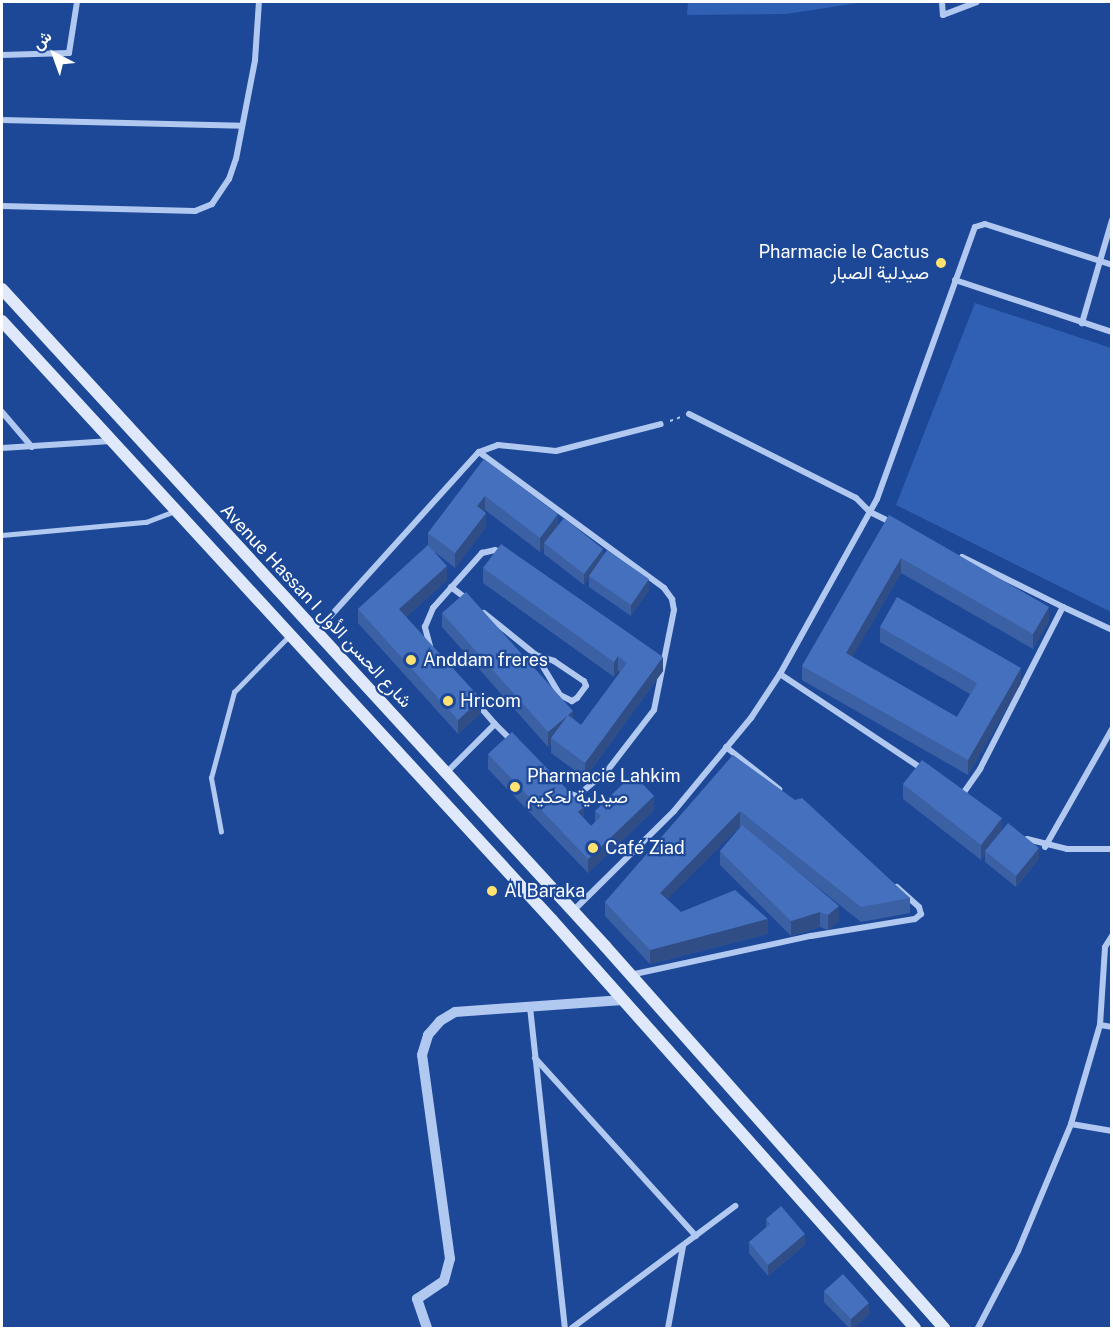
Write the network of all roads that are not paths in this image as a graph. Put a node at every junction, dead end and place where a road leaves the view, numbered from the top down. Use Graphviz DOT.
graph roads {
  1 [pos="77,2"];
  2 [pos="260,2"];
  3 [pos="942,2"];
  4 [pos="977,2"];
  5 [pos="2,55"];
  6 [pos="2,120"];
  7 [pos="242,126"];
  8 [pos="2,206"];
  9 [pos="1112,220"];
  10 [pos="1100,261"];
  11 [pos="1112,265"];
  12 [pos="955,280"];
  13 [pos="2,289"];
  14 [pos="2,321"];
  15 [pos="1082,323"];
  16 [pos="1112,332"];
  17 [pos="2,412"];
  18 [pos="689,414"];
  19 [pos="661,424"];
  20 [pos="111,441"];
  21 [pos="32,447"];
  22 [pos="2,448"];
  23 [pos="479,452"];
  24 [pos="174,511"];
  25 [pos="870,512"];
  26 [pos="902,528"];
  27 [pos="2,535"];
  28 [pos="956,554"];
  29 [pos="509,557"];
  30 [pos="451,587"];
  31 [pos="1063,607"];
  32 [pos="1112,630"];
  33 [pos="316,631"];
  34 [pos="290,635"];
  35 [pos="657,654"];
  36 [pos="536,655"];
  37 [pos="436,656"];
  38 [pos="664,658"];
  39 [pos="780,674"];
  40 [pos="473,698"];
  41 [pos="495,724"];
  42 [pos="1112,729"];
  43 [pos="726,747"];
  44 [pos="520,748"];
  45 [pos="446,772"];
  46 [pos="933,776"];
  47 [pos="558,785"];
  48 [pos="952,788"];
  49 [pos="962,795"];
  50 [pos="789,797"];
  51 [pos="971,801"];
  52 [pos="221,832"];
  53 [pos="1019,834"];
  54 [pos="1045,847"];
  55 [pos="1112,849"];
  56 [pos="887,878"];
  57 [pos="573,912"];
  58 [pos="1112,936"];
  59 [pos="630,975"];
  60 [pos="623,1000"];
  61 [pos="530,1007"];
  62 [pos="1100,1025"];
  63 [pos="1112,1027"];
  64 [pos="535,1058"];
  65 [pos="1071,1124"];
  66 [pos="1112,1131"];
  67 [pos="735,1206"];
  68 [pos="696,1236"];
  69 [pos="683,1246"];
  70 [pos="427,1329"];
  71 [pos="565,1329"];
  72 [pos="572,1329"];
  73 [pos="668,1329"];
  74 [pos="915,1329"];
  75 [pos="944,1329"];
  76 [pos="978,1329"];
  1 -- 5 [label="street"];
  2 -- 7 [label="street"];
  3 -- 4 [label="street"];
  6 -- 7 [label="street"];
  7 -- 8 [label="street"];
  9 -- 10 [label="street"];
  10 -- 11 [label="street"];
  10 -- 12 [label="street"];
  10 -- 15 [label="street"];
  12 -- 15 [label="street"];
  12 -- 25 [label="street"];
  13 -- 33 [label="main road, Avenue Hassan I شارع الحسن الأول"];
  14 -- 20 [label="main road"];
  15 -- 16 [label="street"];
  17 -- 21 [label="street"];
  18 -- 25 [label="street"];
  19 -- 23 [label="street"];
  20 -- 21 [label="street"];
  20 -- 24 [label="main road"];
  21 -- 22 [label="street"];
  23 -- 33 [label="street"];
  23 -- 38 [label="street"];
  24 -- 27 [label="lane"];
  24 -- 34 [label="main road"];
  25 -- 26 [label="street"];
  25 -- 39 [label="street"];
  28 -- 31 [label="street"];
  29 -- 30 [label="street"];
  30 -- 36 [label="street"];
  30 -- 37 [label="street"];
  31 -- 32 [label="street"];
  31 -- 49 [label="street"];
  33 -- 45 [label="main road, Avenue Hassan I شارع الحسن الأول"];
  34 -- 52 [label="lane"];
  34 -- 60 [label="main road"];
  35 -- 38 [label="street"];
  36 -- 36 [label="street"];
  38 -- 47 [label="street"];
  39 -- 43 [label="street"];
  39 -- 46 [label="street"];
  40 -- 41 [label="street"];
  41 -- 44 [label="street"];
  41 -- 45 [label="street"];
  42 -- 54 [label="street"];
  43 -- 50 [label="street"];
  43 -- 57 [label="street"];
  45 -- 57 [label="main road, Avenue Hassan I شارع الحسن الأول"];
  48 -- 49 [label="street"];
  49 -- 51 [label="street"];
  53 -- 54 [label="street"];
  54 -- 55 [label="street"];
  56 -- 59 [label="street"];
  57 -- 59 [label="main road, Avenue Hassan I شارع الحسن الأول"];
  58 -- 62 [label="street"];
  59 -- 75 [label="main road, Avenue Hassan I شارع الحسن الأول"];
  60 -- 61 [label="street"];
  60 -- 74 [label="main road"];
  61 -- 64 [label="street"];
  61 -- 70 [label="street"];
  62 -- 63 [label="street"];
  62 -- 65 [label="street"];
  64 -- 68 [label="street"];
  64 -- 71 [label="street"];
  65 -- 66 [label="street"];
  65 -- 76 [label="street"];
  67 -- 68 [label="street"];
  68 -- 69 [label="street"];
  69 -- 72 [label="street"];
  69 -- 73 [label="street"];
}
